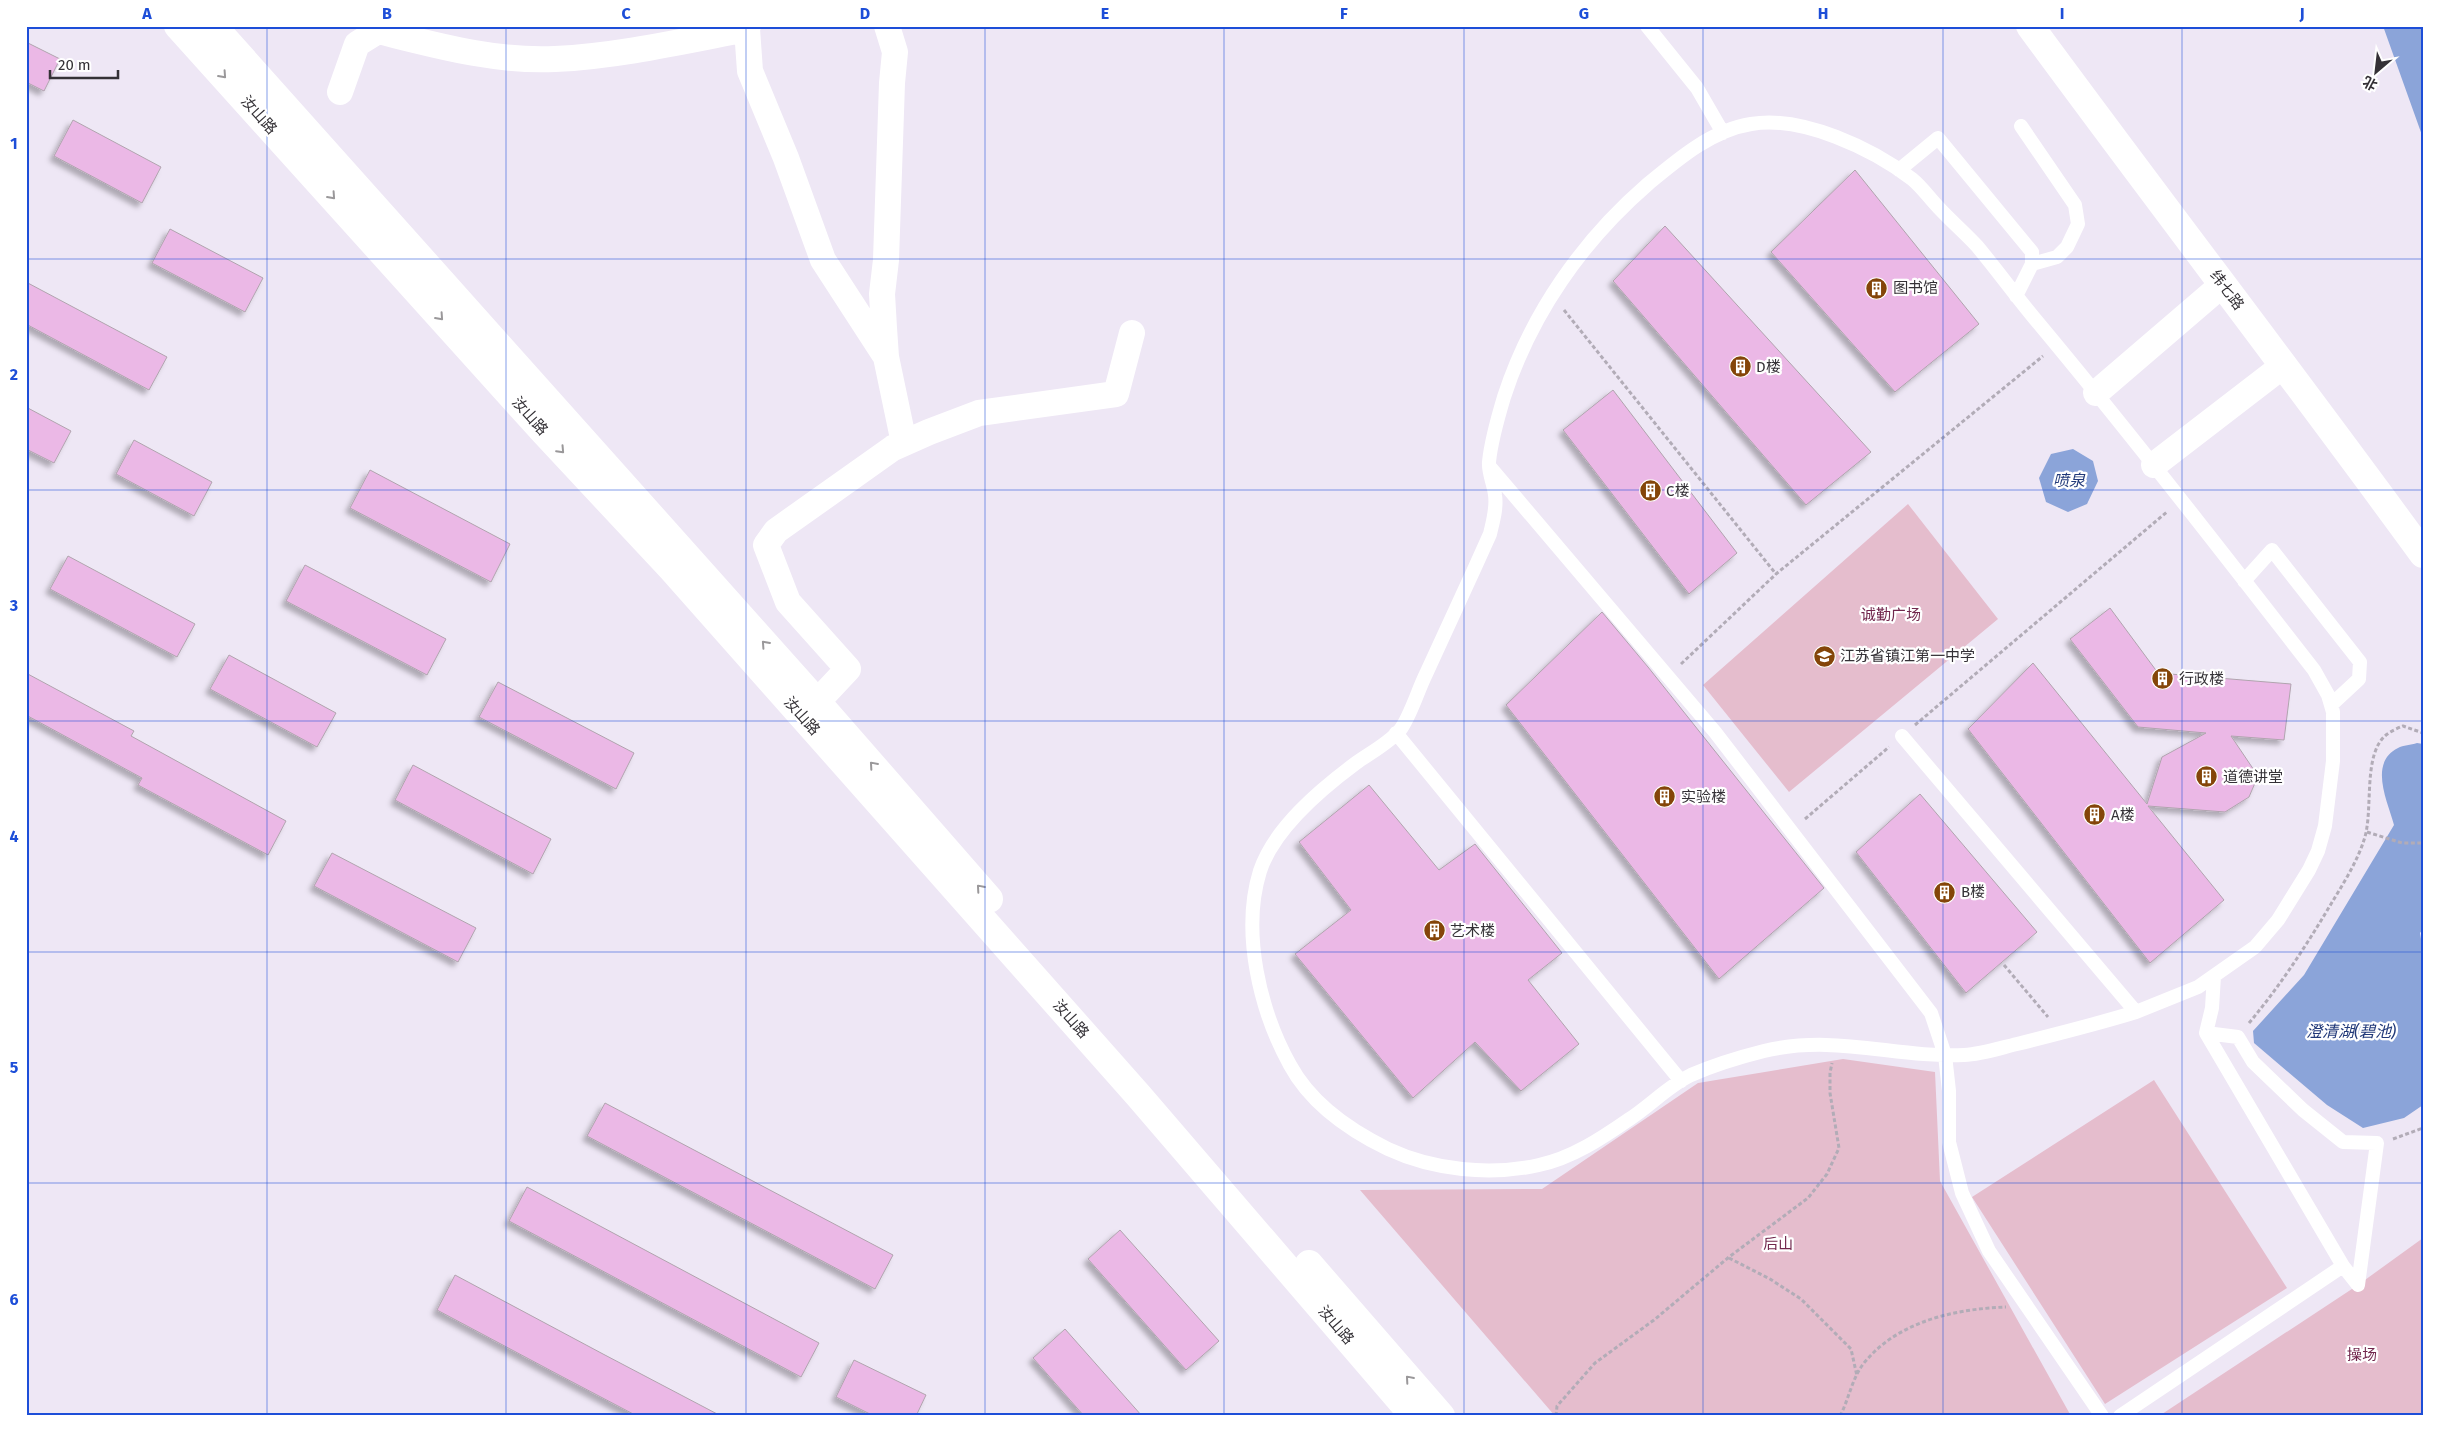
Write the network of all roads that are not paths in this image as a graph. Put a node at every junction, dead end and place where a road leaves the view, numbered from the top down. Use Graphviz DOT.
graph roads {
  1 [pos="178,26"];
  2 [pos="213,26"];
  3 [pos="887,26"];
  4 [pos="1646,26"];
  5 [pos="2030,26"];
  6 [pos="747,28"];
  7 [pos="340,92"];
  8 [pos="2021,126"];
  9 [pos="1723,133"];
  10 [pos="1899,170"];
  11 [pos="2032,264"];
  12 [pos="2223,284"];
  13 [pos="2016,296"];
  14 [pos="1132,333"];
  15 [pos="886,357"];
  16 [pos="2284,365"];
  17 [pos="2096,393"];
  18 [pos="904,443"];
  19 [pos="1488,465"];
  20 [pos="2154,465"];
  21 [pos="2423,554"];
  22 [pos="2244,581"];
  23 [pos="2331,705"];
  24 [pos="810,710"];
  25 [pos="1396,733"];
  26 [pos="1902,736"];
  27 [pos="2214,976"];
  28 [pos="2136,1012"];
  29 [pos="2206,1033"];
  30 [pos="1946,1055"];
  31 [pos="1681,1081"];
  32 [pos="2343,1266"];
  33 [pos="1414,1416"];
  34 [pos="1441,1416"];
  35 [pos="2102,1416"];
  36 [pos="2120,1416"];
  1 -- 24 [label="street, 汝山路, one-way"];
  24 -- 2 [label="street, 汝山路, one-way"];
  3 -- 15 [label="street"];
  4 -- 9 [label="lane"];
  5 -- 12 [label="street, 纬七路"];
  6 -- 7 [label="street"];
  6 -- 15 [label="street"];
  8 -- 11 [label="lane"];
  9 -- 10 [label="lane"];
  9 -- 19 [label="lane"];
  10 -- 11 [label="lane"];
  10 -- 13 [label="lane"];
  11 -- 13 [label="lane"];
  12 -- 16 [label="street, 纬七路"];
  12 -- 17 [label="street"];
  13 -- 17 [label="lane"];
  14 -- 18 [label="street"];
  15 -- 18 [label="street"];
  16 -- 20 [label="street"];
  16 -- 21 [label="street, 纬七路"];
  17 -- 20 [label="lane"];
  18 -- 24 [label="street"];
  19 -- 25 [label="lane"];
  19 -- 30 [label="lane"];
  20 -- 22 [label="lane"];
  22 -- 23 [label="lane"];
  22 -- 23 [label="lane"];
  23 -- 27 [label="lane"];
  24 -- 33 [label="street, 汝山路"];
  34 -- 24 [label="street, 汝山路, one-way"];
  25 -- 31 [label="lane"];
  25 -- 31 [label="lane"];
  26 -- 28 [label="lane"];
  27 -- 28 [label="lane"];
  27 -- 29 [label="lane"];
  28 -- 30 [label="lane"];
  29 -- 32 [label="lane"];
  29 -- 32 [label="lane"];
  30 -- 31 [label="lane"];
  30 -- 35 [label="lane"];
  32 -- 36 [label="lane"];
}
